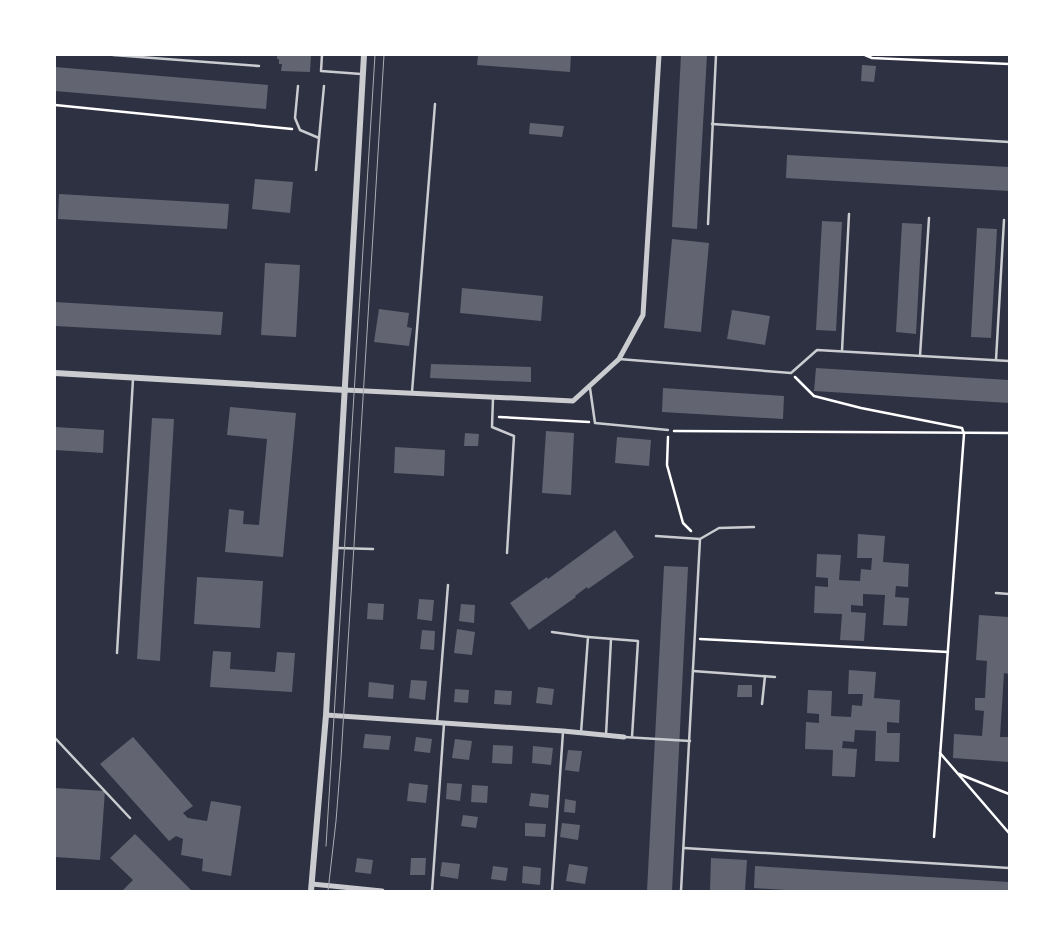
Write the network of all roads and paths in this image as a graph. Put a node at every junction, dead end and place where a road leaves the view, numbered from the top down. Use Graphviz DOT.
graph roads {
  1 [pos="113,55"];
  2 [pos="322,55"];
  3 [pos="364,55"];
  4 [pos="659,55"];
  5 [pos="716,55"];
  6 [pos="865,55"];
  7 [pos="1009,64"];
  8 [pos="259,66"];
  9 [pos="363,74"];
  10 [pos="298,86"];
  11 [pos="324,86"];
  12 [pos="435,104"];
  13 [pos="55,105"];
  14 [pos="712,124"];
  15 [pos="300,130"];
  16 [pos="319,138"];
  17 [pos="1009,142"];
  18 [pos="316,170"];
  19 [pos="850,214"];
  20 [pos="929,218"];
  21 [pos="1004,220"];
  22 [pos="708,224"];
  23 [pos="842,351"];
  24 [pos="920,356"];
  25 [pos="619,359"];
  26 [pos="996,360"];
  27 [pos="1009,361"];
  28 [pos="55,373"];
  29 [pos="791,373"];
  30 [pos="133,377"];
  31 [pos="590,388"];
  32 [pos="345,390"];
  33 [pos="412,393"];
  34 [pos="493,398"];
  35 [pos="492,417"];
  36 [pos="595,422"];
  37 [pos="668,430"];
  38 [pos="1009,433"];
  39 [pos="964,434"];
  40 [pos="754,528"];
  41 [pos="656,536"];
  42 [pos="700,539"];
  43 [pos="336,548"];
  44 [pos="373,549"];
  45 [pos="507,553"];
  46 [pos="448,585"];
  47 [pos="996,593"];
  48 [pos="1009,594"];
  49 [pos="552,632"];
  50 [pos="588,637"];
  51 [pos="611,639"];
  52 [pos="694,639"];
  53 [pos="948,652"];
  54 [pos="117,653"];
  55 [pos="693,671"];
  56 [pos="765,676"];
  57 [pos="775,677"];
  58 [pos="762,704"];
  59 [pos="326,715"];
  60 [pos="437,722"];
  61 [pos="444,723"];
  62 [pos="563,731"];
  63 [pos="581,732"];
  64 [pos="606,735"];
  65 [pos="624,737"];
  66 [pos="632,737"];
  67 [pos="55,738"];
  68 [pos="690,741"];
  69 [pos="940,753"];
  70 [pos="957,773"];
  71 [pos="1009,794"];
  72 [pos="130,818"];
  73 [pos="1009,833"];
  74 [pos="934,837"];
  75 [pos="684,848"];
  76 [pos="1009,868"];
  77 [pos="312,888"];
  78 [pos="382,891"];
  79 [pos="432,891"];
  80 [pos="552,891"];
  81 [pos="681,891"];
  1 -- 8 [label="lane"];
  2 -- 9 [label="lane"];
  3 -- 9 [label="street"];
  4 -- 25 [label="street"];
  5 -- 14 [label="lane"];
  6 -- 7 [label="path"];
  9 -- 32 [label="street"];
  10 -- 15 [label="lane"];
  11 -- 16 [label="lane"];
  12 -- 33 [label="lane"];
  13 -- 15 [label="path"];
  14 -- 17 [label="lane"];
  14 -- 22 [label="lane"];
  15 -- 16 [label="lane"];
  16 -- 18 [label="lane"];
  19 -- 23 [label="lane"];
  20 -- 24 [label="lane"];
  21 -- 26 [label="lane"];
  23 -- 24 [label="lane"];
  23 -- 29 [label="lane"];
  24 -- 26 [label="lane"];
  25 -- 29 [label="lane"];
  25 -- 31 [label="street"];
  26 -- 27 [label="lane"];
  28 -- 30 [label="street"];
  29 -- 39 [label="path"];
  30 -- 32 [label="street"];
  30 -- 54 [label="lane"];
  31 -- 34 [label="street"];
  31 -- 36 [label="lane"];
  32 -- 33 [label="street"];
  32 -- 43 [label="street"];
  33 -- 34 [label="street"];
  34 -- 35 [label="lane"];
  35 -- 36 [label="path"];
  35 -- 45 [label="lane"];
  36 -- 37 [label="lane"];
  37 -- 39 [label="path"];
  37 -- 42 [label="path"];
  38 -- 39 [label="path"];
  39 -- 53 [label="path"];
  40 -- 42 [label="lane"];
  41 -- 42 [label="lane"];
  42 -- 52 [label="lane"];
  43 -- 44 [label="lane"];
  43 -- 59 [label="street"];
  46 -- 60 [label="lane"];
  47 -- 48 [label="lane"];
  49 -- 50 [label="lane"];
  50 -- 51 [label="lane"];
  50 -- 63 [label="lane"];
  51 -- 64 [label="lane"];
  51 -- 66 [label="lane"];
  52 -- 53 [label="path"];
  52 -- 55 [label="lane"];
  53 -- 69 [label="path"];
  55 -- 56 [label="lane"];
  55 -- 68 [label="lane"];
  56 -- 57 [label="lane"];
  56 -- 58 [label="lane"];
  59 -- 60 [label="street"];
  59 -- 77 [label="street"];
  60 -- 61 [label="street"];
  61 -- 62 [label="street"];
  61 -- 79 [label="lane"];
  62 -- 63 [label="street"];
  62 -- 80 [label="lane"];
  63 -- 64 [label="street"];
  64 -- 65 [label="street"];
  65 -- 66 [label="lane"];
  66 -- 68 [label="lane"];
  67 -- 72 [label="lane"];
  68 -- 75 [label="lane"];
  69 -- 70 [label="path"];
  69 -- 74 [label="path"];
  70 -- 71 [label="path"];
  70 -- 73 [label="path"];
  75 -- 76 [label="lane"];
  75 -- 81 [label="lane"];
  77 -- 78 [label="street"];
}
